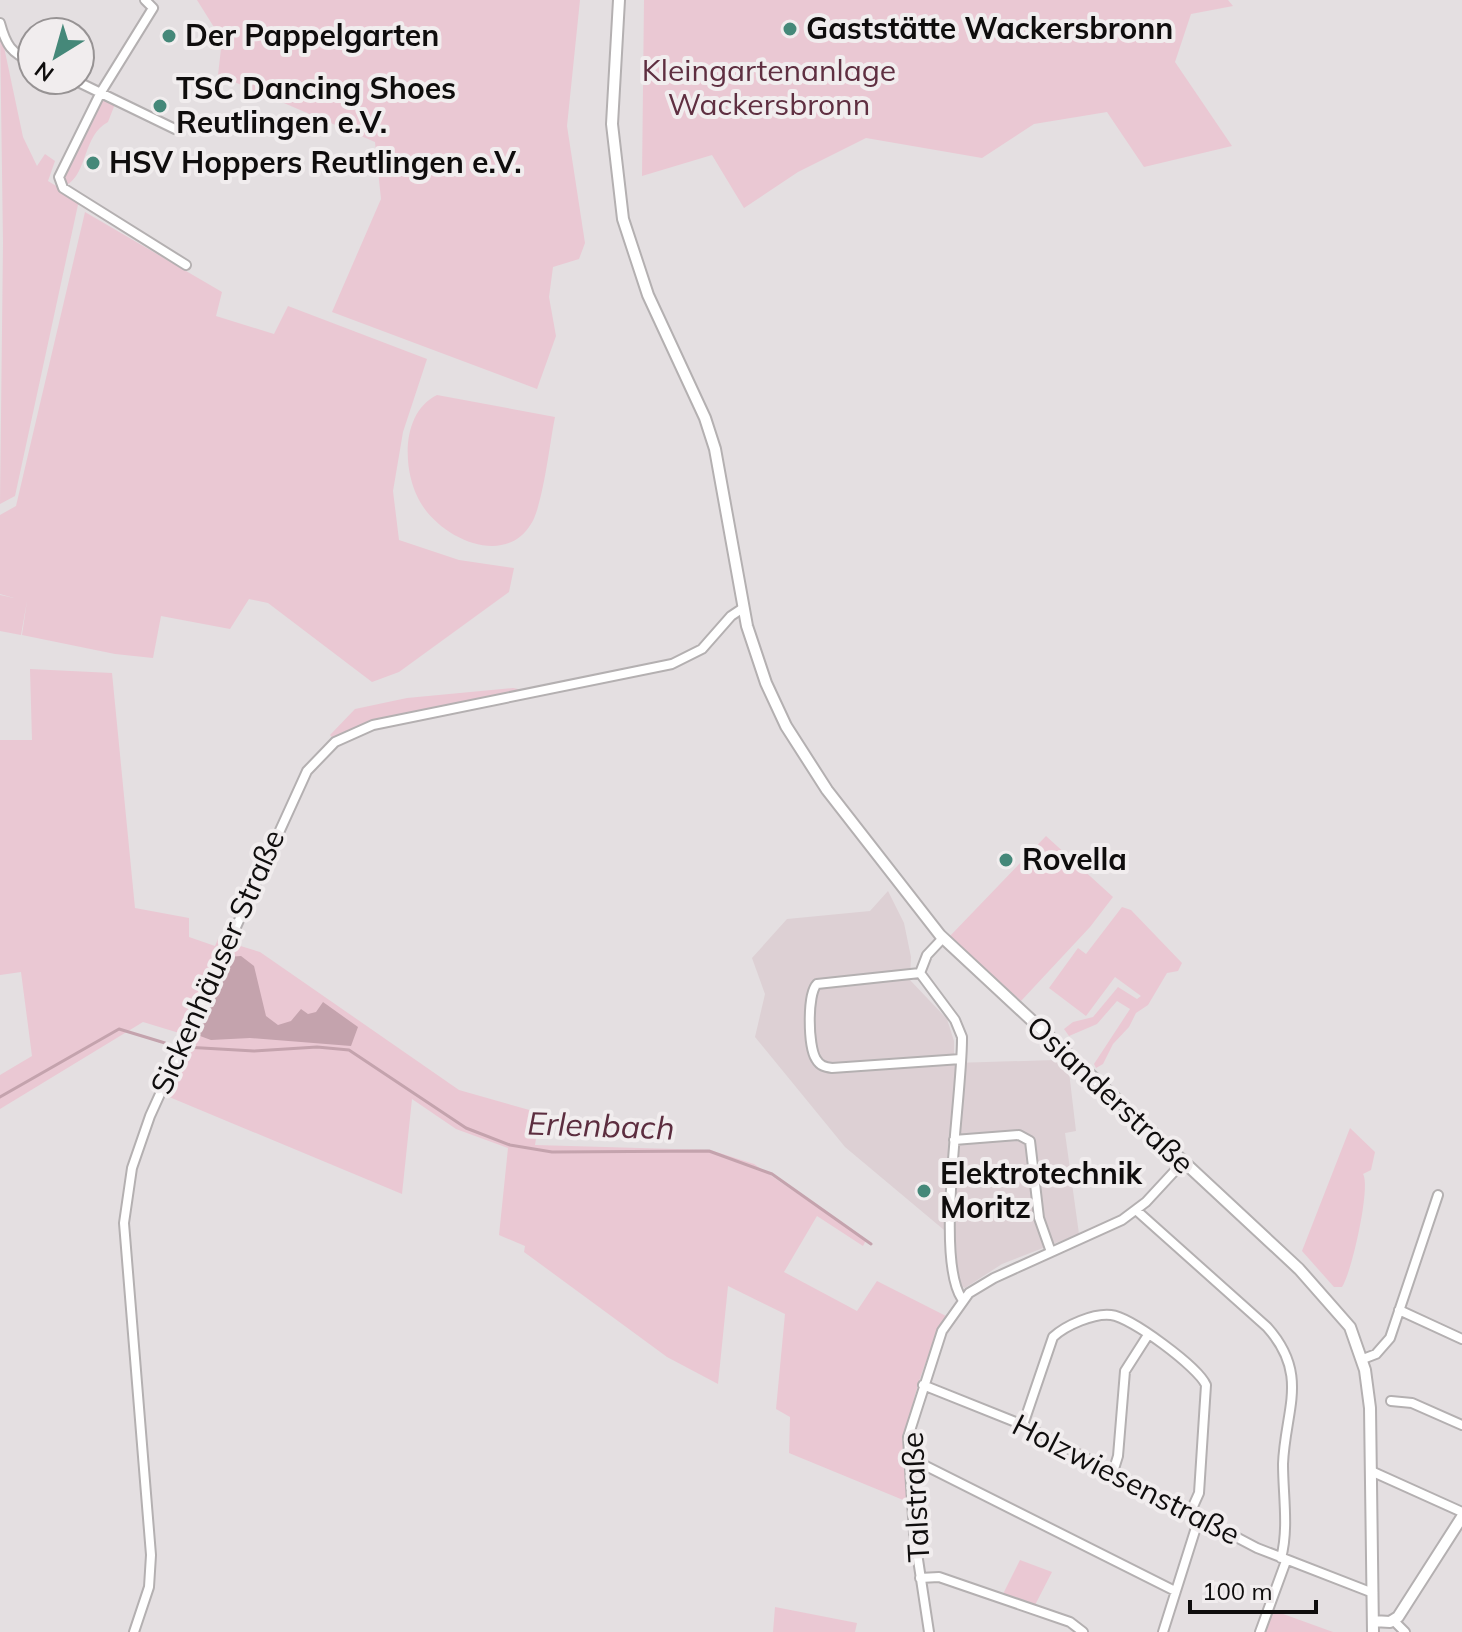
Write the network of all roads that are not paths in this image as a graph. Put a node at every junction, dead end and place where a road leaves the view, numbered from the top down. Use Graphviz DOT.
graph roads {
  1 [pos="145,0"];
  2 [pos="619,0"];
  3 [pos="0,23"];
  4 [pos="16,55"];
  5 [pos="96,90"];
  6 [pos="101,92"];
  7 [pos="175,129"];
  8 [pos="186,265"];
  9 [pos="742,602"];
  10 [pos="943,938"];
  11 [pos="920,973"];
  12 [pos="961,1059"];
  13 [pos="954,1140"];
  14 [pos="1183,1162"];
  15 [pos="1438,1195"];
  16 [pos="1136,1210"];
  17 [pos="1051,1252"];
  18 [pos="962,1299"];
  19 [pos="1399,1310"];
  20 [pos="1148,1335"];
  21 [pos="1462,1339"];
  22 [pos="1363,1359"];
  23 [pos="923,1385"];
  24 [pos="1391,1401"];
  25 [pos="1023,1425"];
  26 [pos="1462,1425"];
  27 [pos="908,1457"];
  28 [pos="1371,1471"];
  29 [pos="1113,1472"];
  30 [pos="1190,1513"];
  31 [pos="1462,1514"];
  32 [pos="1199,1518"];
  33 [pos="1284,1560"];
  34 [pos="920,1578"];
  35 [pos="1175,1591"];
  36 [pos="1373,1593"];
  37 [pos="1394,1621"];
  38 [pos="1373,1626"];
  39 [pos="134,1632"];
  40 [pos="929,1632"];
  41 [pos="1083,1632"];
  42 [pos="1163,1632"];
  43 [pos="1260,1632"];
  44 [pos="1405,1632"];
  1 -- 6 [label="street"];
  2 -- 9 [label="street"];
  3 -- 4 [label="street"];
  5 -- 6 [label="street"];
  6 -- 7 [label="street"];
  6 -- 8 [label="street"];
  9 -- 10 [label="street, Osianderstraße"];
  9 -- 39 [label="street, Sickenhäuser Straße"];
  10 -- 11 [label="street"];
  10 -- 14 [label="street, Osianderstraße"];
  11 -- 12 [label="street"];
  11 -- 12 [label="street"];
  12 -- 13 [label="street"];
  13 -- 17 [label="street"];
  13 -- 18 [label="street"];
  14 -- 16 [label="street, Talstraße"];
  14 -- 22 [label="street, Osianderstraße"];
  15 -- 19 [label="street"];
  16 -- 17 [label="street, Talstraße"];
  16 -- 33 [label="street"];
  17 -- 18 [label="street, Talstraße"];
  18 -- 23 [label="street, Talstraße"];
  19 -- 21 [label="street"];
  19 -- 22 [label="street"];
  20 -- 25 [label="street"];
  20 -- 29 [label="street"];
  20 -- 30 [label="street"];
  22 -- 28 [label="street, Osianderstraße"];
  23 -- 25 [label="street, Holzwiesenstraße"];
  23 -- 27 [label="street, Talstraße"];
  24 -- 26 [label="street"];
  25 -- 29 [label="street, Holzwiesenstraße"];
  27 -- 34 [label="street, Talstraße"];
  27 -- 35 [label="street"];
  28 -- 31 [label="street"];
  28 -- 36 [label="street, Osianderstraße"];
  29 -- 30 [label="street, Holzwiesenstraße"];
  30 -- 32 [label="street, Holzwiesenstraße"];
  31 -- 37 [label="street"];
  32 -- 33 [label="street, Holzwiesenstraße"];
  32 -- 35 [label="street"];
  33 -- 36 [label="street, Holzwiesenstraße"];
  33 -- 43 [label="street"];
  34 -- 40 [label="street, Talstraße"];
  34 -- 41 [label="street"];
  35 -- 42 [label="street"];
  36 -- 38 [label="street, Osianderstraße"];
  37 -- 38 [label="street"];
  37 -- 44 [label="street"];
}
